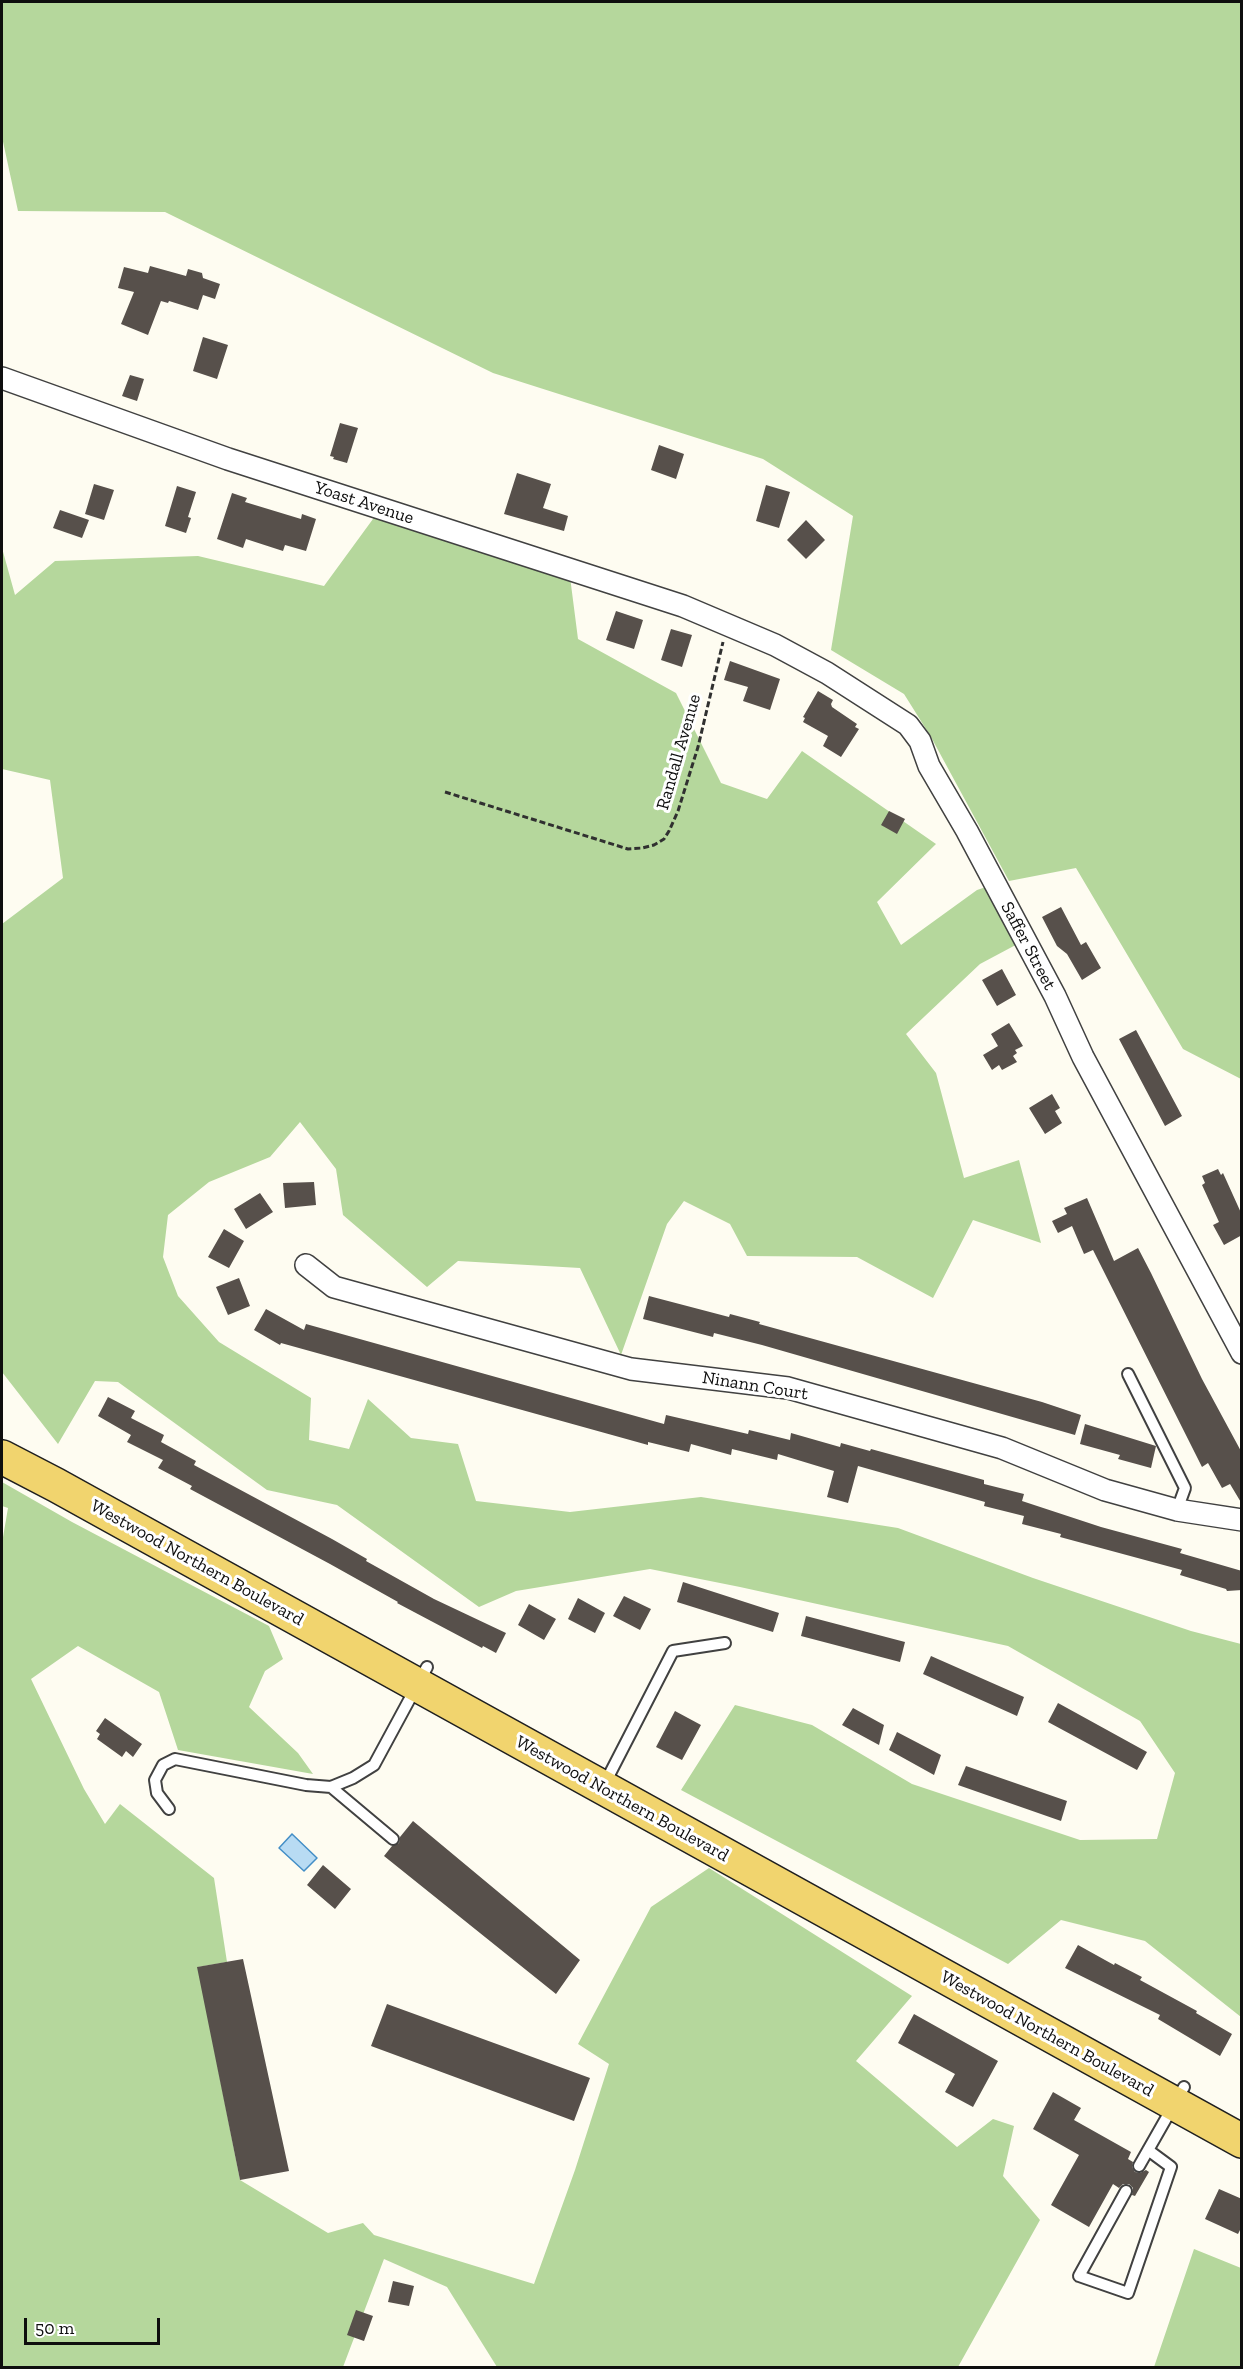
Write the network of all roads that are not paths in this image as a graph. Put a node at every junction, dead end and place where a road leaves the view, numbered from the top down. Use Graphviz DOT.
graph roads {
  1 [pos="2,378"];
  2 [pos="727,623"];
  3 [pos="306,1265"];
  4 [pos="1242,1353"];
  5 [pos="1128,1374"];
  6 [pos="2,1434"];
  7 [pos="2,1457"];
  8 [pos="1177,1510"];
  9 [pos="1242,1520"];
  10 [pos="725,1643"];
  11 [pos="422,1677"];
  12 [pos="608,1779"];
  13 [pos="331,1786"];
  14 [pos="169,1809"];
  15 [pos="393,1839"];
  16 [pos="1179,2095"];
  17 [pos="1242,2119"];
  18 [pos="1242,2141"];
  19 [pos="1148,2150"];
  20 [pos="1139,2166"];
  21 [pos="1126,2191"];
  1 -- 2 [label="street, Yoast Avenue"];
  2 -- 4 [label="street, Saffer Street"];
  3 -- 8 [label="street, Ninann Court"];
  5 -- 8 [label="lane"];
  6 -- 11 [label="main road, Westwood Northern Boulevard"];
  7 -- 11 [label="main road, Westwood Northern Boulevard"];
  8 -- 9 [label="street, Ninann Court"];
  10 -- 12 [label="lane"];
  11 -- 12 [label="main road, Westwood Northern Boulevard"];
  11 -- 13 [label="lane"];
  12 -- 16 [label="main road, Westwood Northern Boulevard"];
  13 -- 14 [label="lane"];
  13 -- 15 [label="lane"];
  16 -- 17 [label="main road, Westwood Northern Boulevard"];
  16 -- 18 [label="main road, Westwood Northern Boulevard"];
  16 -- 19 [label="lane"];
  19 -- 20 [label="lane"];
  19 -- 21 [label="lane"];
}
